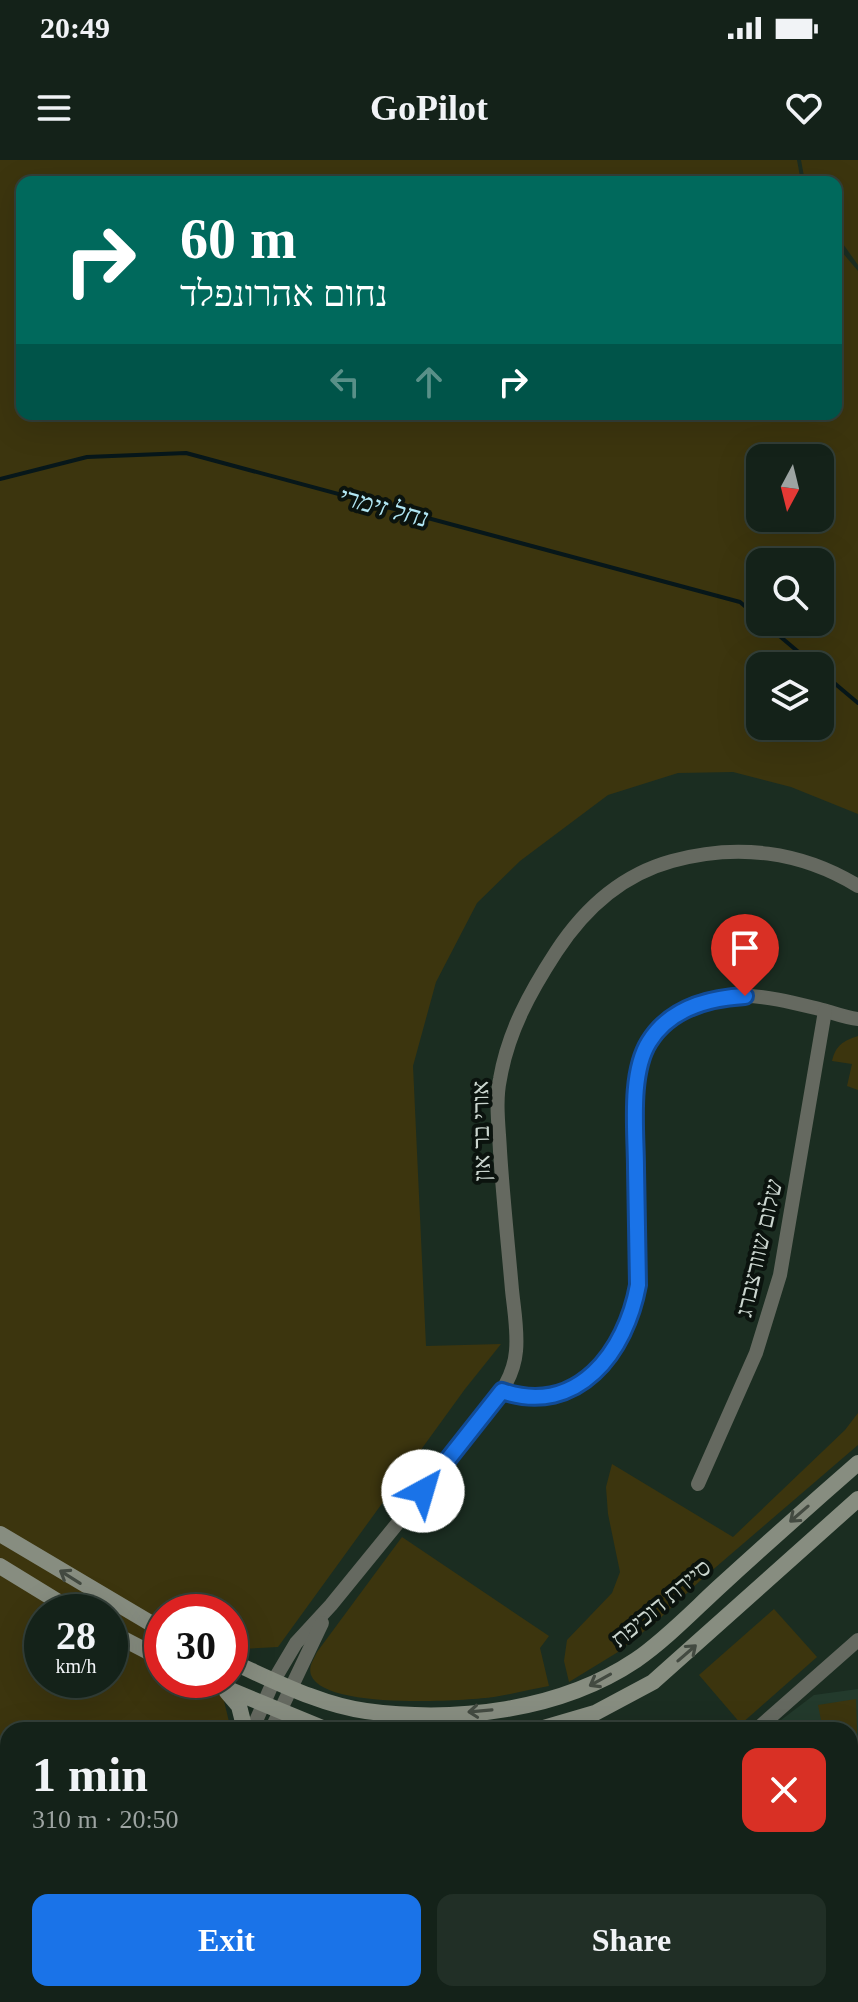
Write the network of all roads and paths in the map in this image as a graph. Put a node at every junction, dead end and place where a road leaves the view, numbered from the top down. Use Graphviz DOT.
graph roads {
  1 [pos="858,886"];
  2 [pos="825,1011"];
  3 [pos="858,1019"];
  4 [pos="502,1391"];
  5 [pos="858,1463"];
  6 [pos="698,1484"];
  7 [pos="858,1499"];
  8 [pos="0,1534"];
  9 [pos="0,1566"];
  10 [pos="46,1594"];
  11 [pos="331,1605"];
  12 [pos="144,1619"];
  13 [pos="858,1640"];
  14 [pos="248,1669"];
  15 [pos="274,1680"];
  16 [pos="292,1687"];
  17 [pos="562,1696"];
  18 [pos="232,1698"];
  19 [pos="248,1698"];
  20 [pos="263,1704"];
  21 [pos="280,1711"];
  22 [pos="243,1722"];
  23 [pos="255,1722"];
  24 [pos="275,1722"];
  25 [pos="307,1722"];
  26 [pos="567,1722"];
  27 [pos="576,1722"];
  28 [pos="765,1722"];
  1 -- 4 [label="street, אורי בר און"];
  2 -- 3 [label="street"];
  2 -- 4 [label="street"];
  2 -- 6 [label="street, שלום שוורצברג"];
  4 -- 11 [label="street, אורי בר און"];
  5 -- 17 [label="main road, סיירת דוכיפת, one-way"];
  27 -- 7 [label="main road, one-way"];
  12 -- 8 [label="main road, one-way"];
  9 -- 10 [label="main road"];
  11 -- 15 [label="street, אורי בר און"];
  11 -- 16 [label="street, אורי בר און"];
  13 -- 28 [label="street"];
  14 -- 15 [label="main road, סיירת דוכיפת"];
  15 -- 16 [label="main road, סיירת דוכיפת"];
  15 -- 20 [label="street, אורי בר און"];
  17 -- 16 [label="main road, סיירת דוכיפת, one-way"];
  16 -- 21 [label="street, אורי בר און"];
  17 -- 26 [label="main road"];
  18 -- 22 [label="main road"];
  19 -- 20 [label="main road"];
  20 -- 21 [label="main road"];
  20 -- 23 [label="street, אורי בר און"];
  21 -- 24 [label="street, אורי בר און"];
  21 -- 25 [label="main road"];
}
